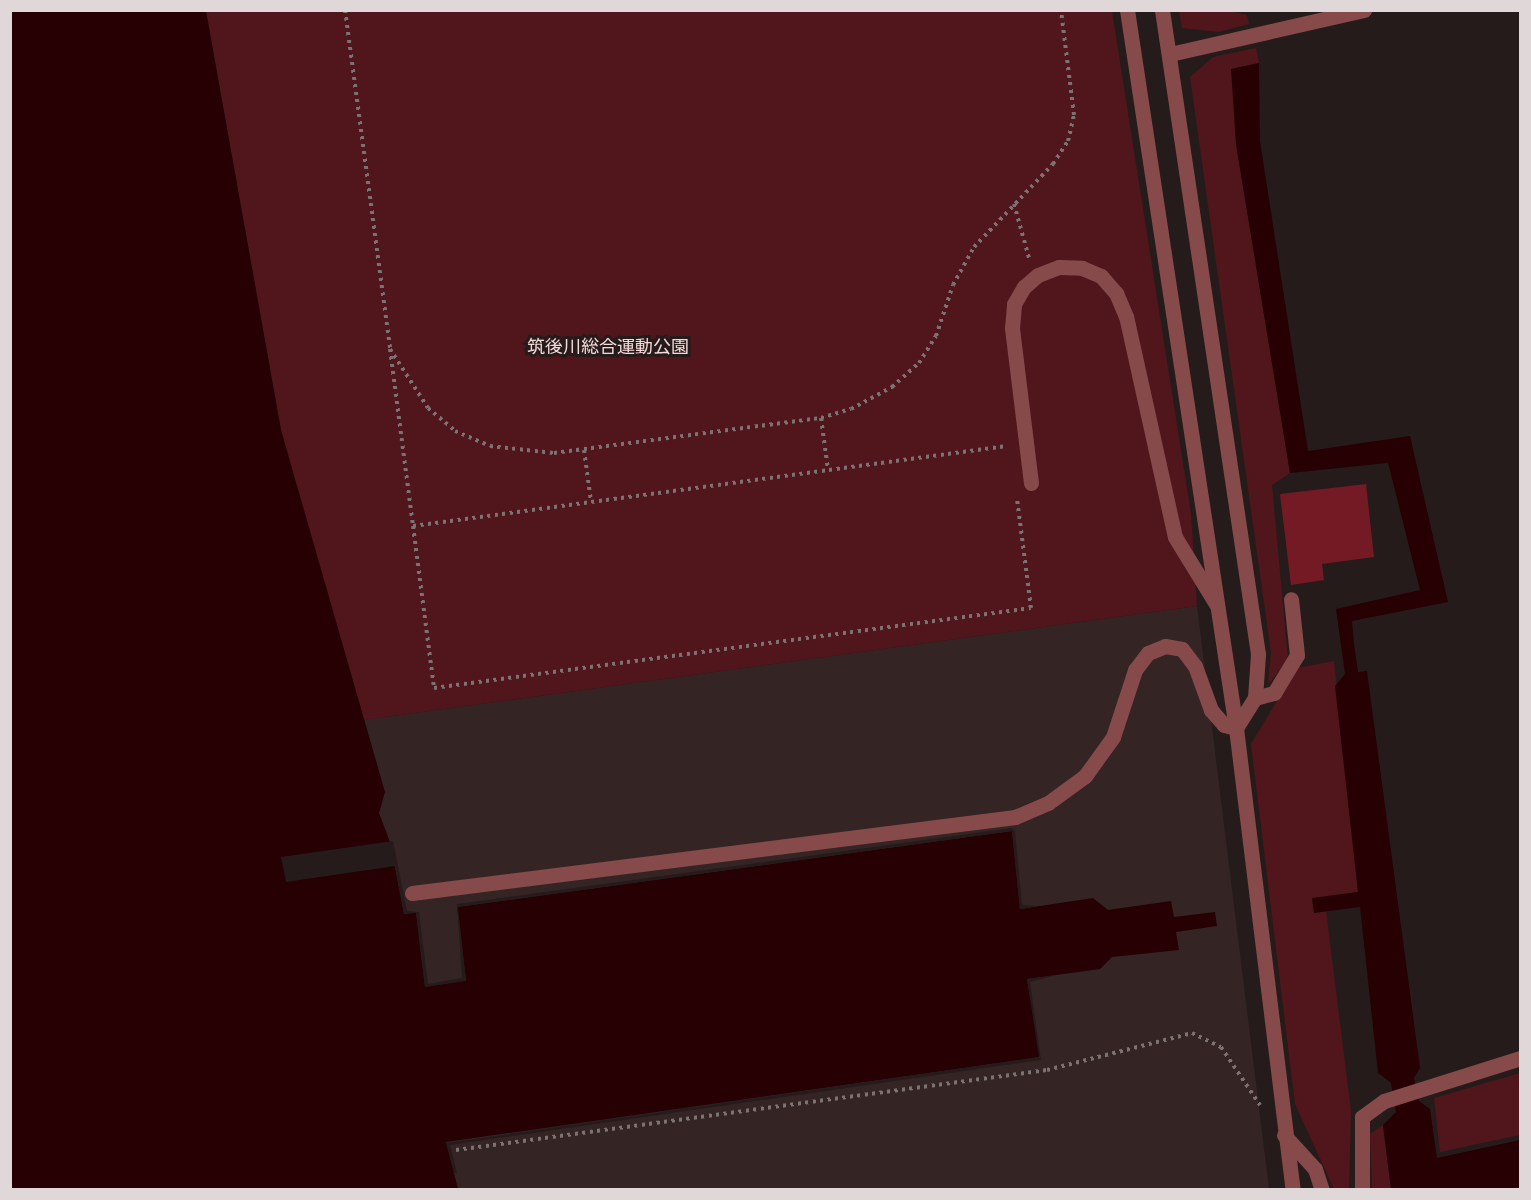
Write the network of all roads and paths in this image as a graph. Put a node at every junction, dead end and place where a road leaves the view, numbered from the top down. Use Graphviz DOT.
graph roads {
  1 [pos="345,10"];
  2 [pos="1061,10"];
  3 [pos="1127,10"];
  4 [pos="1162,10"];
  5 [pos="1364,10"];
  6 [pos="1170,54"];
  7 [pos="1014,204"];
  8 [pos="1030,261"];
  9 [pos="390,349"];
  10 [pos="821,418"];
  11 [pos="584,450"];
  12 [pos="1012,455"];
  13 [pos="828,470"];
  14 [pos="1031,483"];
  15 [pos="1017,496"];
  16 [pos="591,502"];
  17 [pos="413,526"];
  18 [pos="1291,599"];
  19 [pos="1218,606"];
  20 [pos="1255,698"];
  21 [pos="1236,728"];
  22 [pos="412,893"];
  23 [pos="1521,1058"];
  24 [pos="1284,1135"];
  25 [pos="456,1150"];
  26 [pos="1293,1190"];
  27 [pos="1322,1190"];
  28 [pos="1362,1190"];
  1 -- 9 [label="path"];
  2 -- 7 [label="path"];
  3 -- 19 [label="street"];
  4 -- 6 [label="street"];
  5 -- 6 [label="street"];
  6 -- 20 [label="street"];
  7 -- 8 [label="path"];
  7 -- 10 [label="path"];
  9 -- 11 [label="path"];
  9 -- 17 [label="path"];
  10 -- 11 [label="path"];
  10 -- 13 [label="path"];
  11 -- 16 [label="path"];
  12 -- 13 [label="path"];
  13 -- 16 [label="path"];
  14 -- 19 [label="street"];
  15 -- 17 [label="path"];
  16 -- 17 [label="path"];
  18 -- 20 [label="street"];
  19 -- 21 [label="street"];
  20 -- 21 [label="street"];
  21 -- 22 [label="street"];
  21 -- 24 [label="street"];
  23 -- 28 [label="street"];
  24 -- 25 [label="path"];
  24 -- 26 [label="street"];
  24 -- 27 [label="street"];
}
